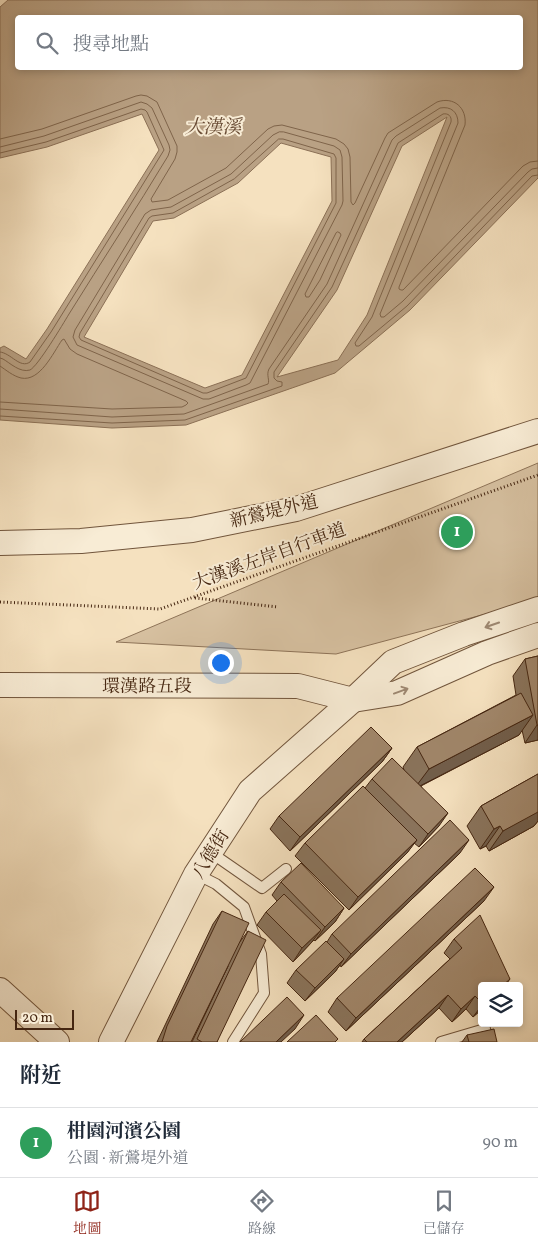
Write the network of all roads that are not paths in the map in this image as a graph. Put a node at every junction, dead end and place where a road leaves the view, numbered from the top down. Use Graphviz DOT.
graph roads {
  1 [pos="538,431"];
  2 [pos="0,543"];
  3 [pos="538,609"];
  4 [pos="538,634"];
  5 [pos="0,685"];
  6 [pos="353,700"];
  7 [pos="210,852"];
  8 [pos="286,869"];
  9 [pos="196,874"];
  10 [pos="0,990"];
  11 [pos="58,1042"];
  12 [pos="111,1042"];
  13 [pos="233,1042"];
  14 [pos="442,1042"];
  15 [pos="488,1042"];
  1 -- 2 [label="street, 新鶯堤外道"];
  3 -- 6 [label="street, 八德街, one-way"];
  6 -- 4 [label="street, one-way"];
  5 -- 6 [label="street, 環漢路五段"];
  6 -- 7 [label="street, 八德街"];
  7 -- 8 [label="lane"];
  7 -- 9 [label="street, 八德街"];
  9 -- 12 [label="street, 八德街"];
  9 -- 13 [label="lane"];
  10 -- 11 [label="street"];
  14 -- 15 [label="lane"];
}
